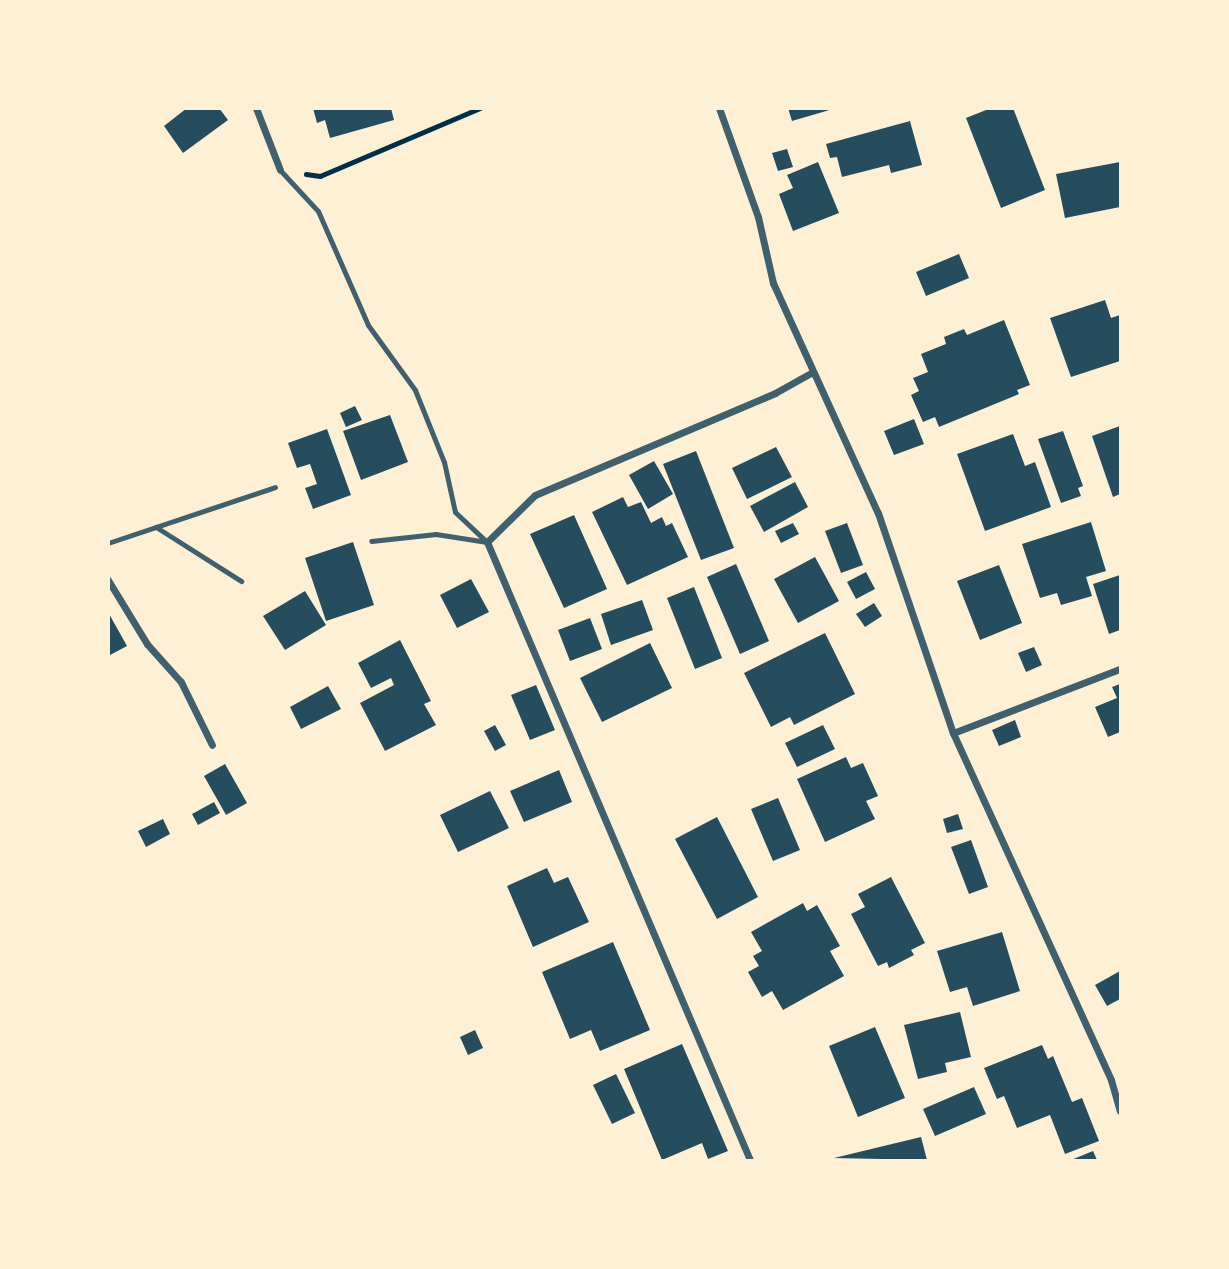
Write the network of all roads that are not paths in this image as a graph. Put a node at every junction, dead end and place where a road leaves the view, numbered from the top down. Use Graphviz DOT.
graph roads {
  1 [pos="256,108"];
  2 [pos="719,108"];
  3 [pos="280,170"];
  4 [pos="811,373"];
  5 [pos="275,487"];
  6 [pos="156,527"];
  7 [pos="371,541"];
  8 [pos="487,542"];
  9 [pos="108,543"];
  10 [pos="108,580"];
  11 [pos="242,581"];
  12 [pos="1121,669"];
  13 [pos="953,733"];
  14 [pos="212,745"];
  15 [pos="1121,1111"];
  16 [pos="750,1160"];
  1 -- 3 [label="street"];
  2 -- 4 [label="street"];
  3 -- 8 [label="lane"];
  4 -- 8 [label="street"];
  4 -- 13 [label="street"];
  5 -- 6 [label="lane"];
  6 -- 9 [label="lane"];
  6 -- 11 [label="lane"];
  7 -- 8 [label="lane"];
  8 -- 16 [label="street"];
  10 -- 14 [label="street"];
  12 -- 13 [label="street"];
  13 -- 15 [label="street"];
}
